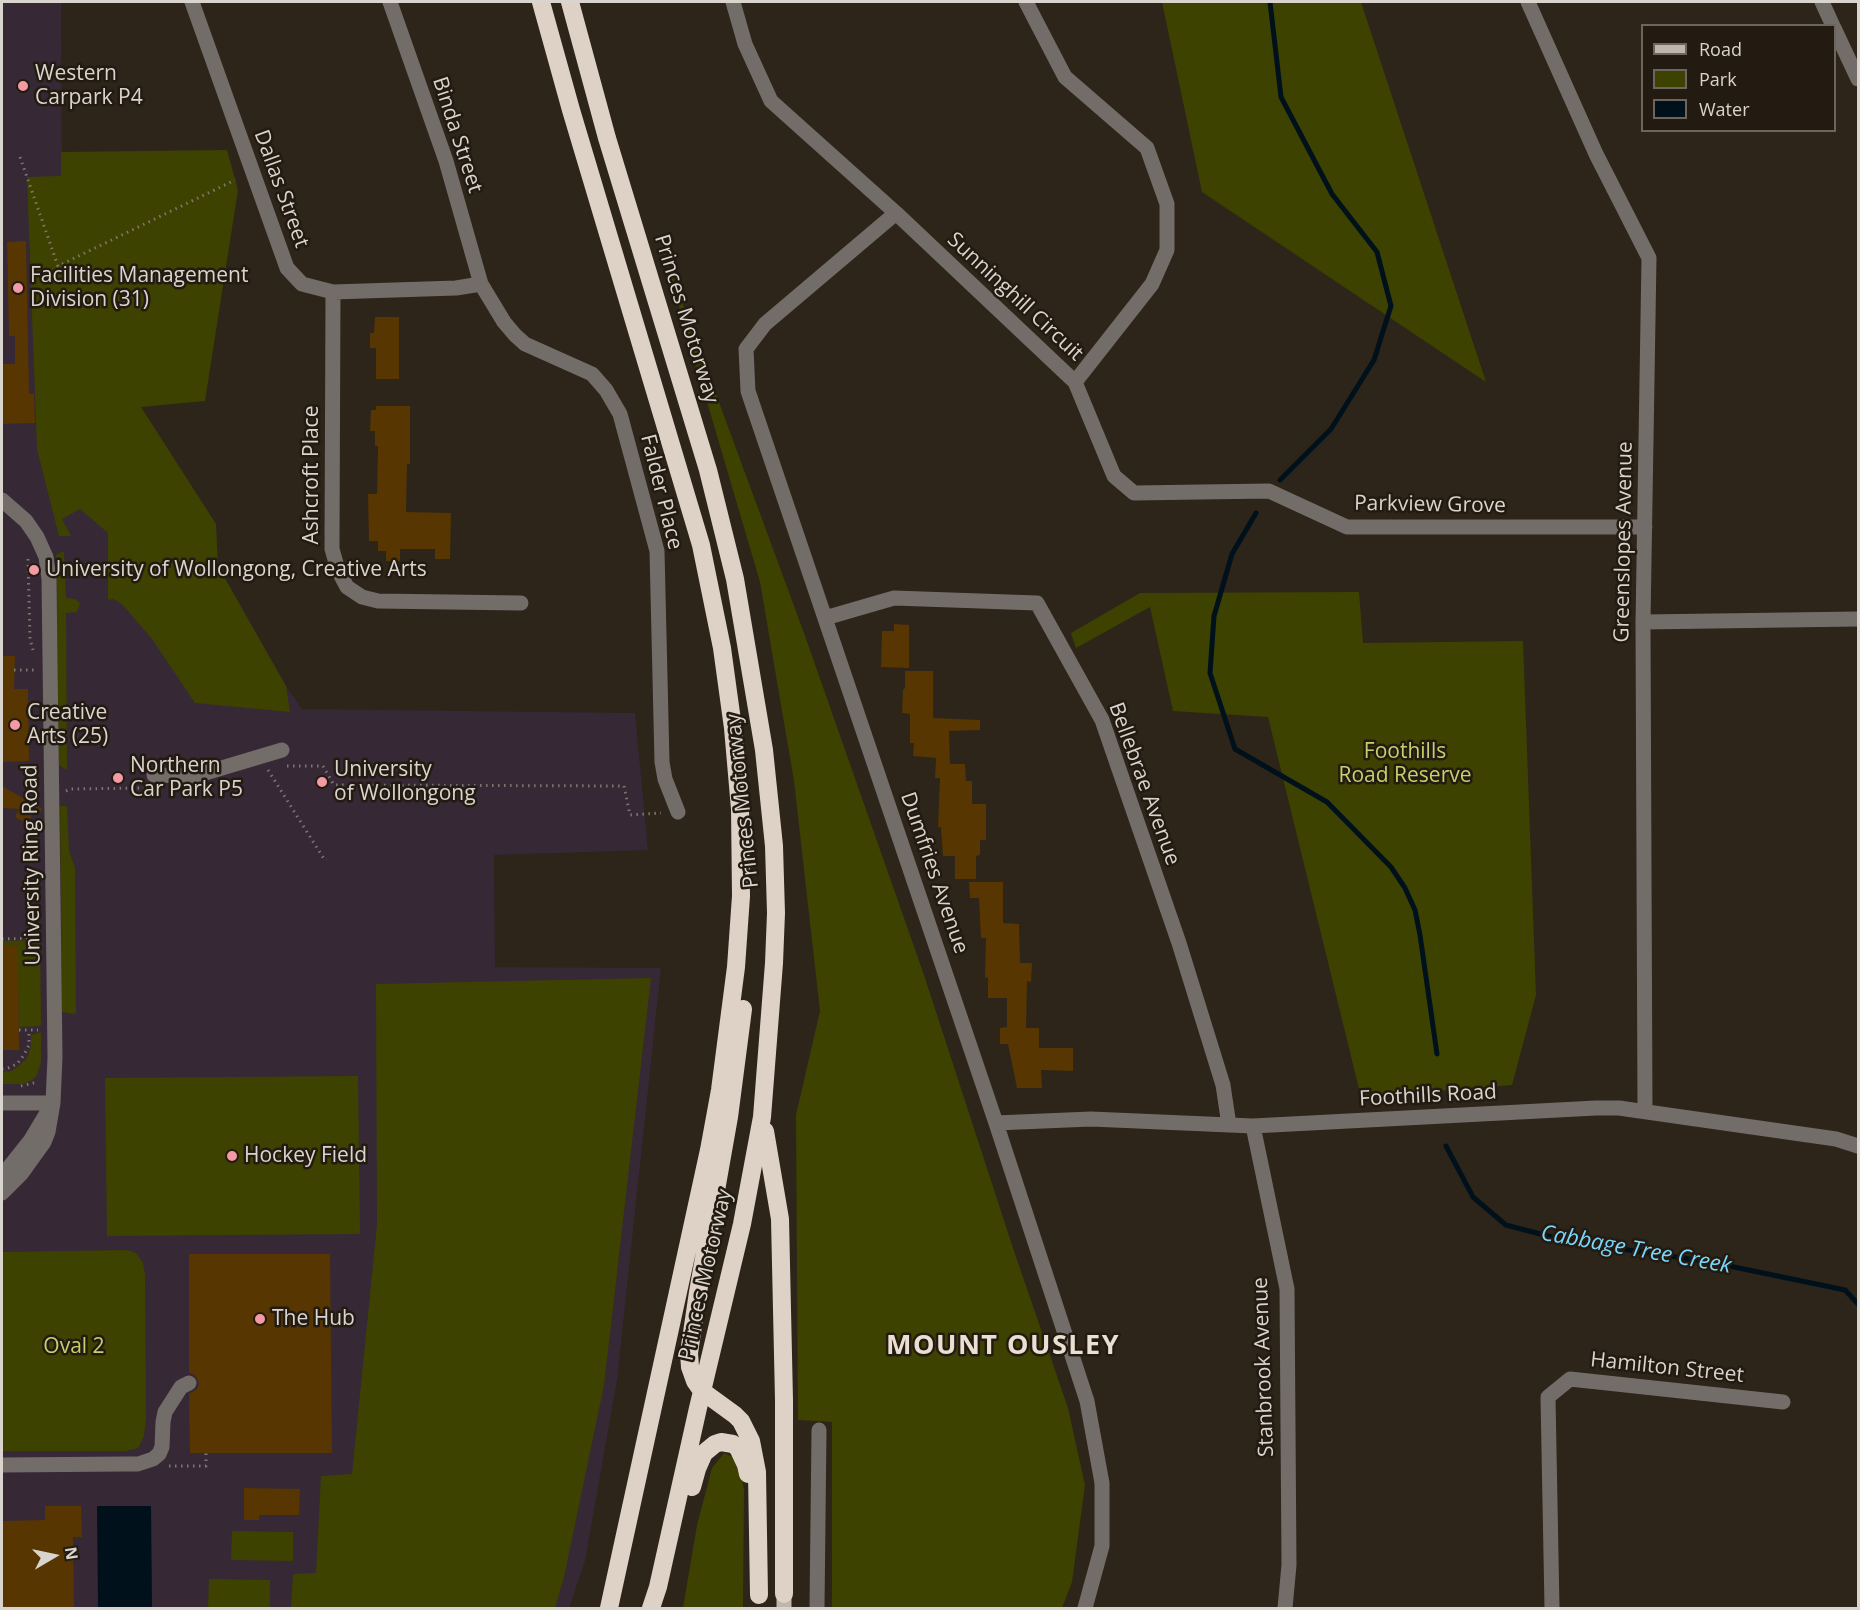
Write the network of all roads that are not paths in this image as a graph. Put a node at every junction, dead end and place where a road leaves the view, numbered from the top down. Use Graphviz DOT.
graph roads {
  1 [pos="192,2"];
  2 [pos="390,2"];
  3 [pos="542,2"];
  4 [pos="570,2"];
  5 [pos="734,2"];
  6 [pos="1026,2"];
  7 [pos="1528,2"];
  8 [pos="1822,2"];
  9 [pos="1833,24"];
  10 [pos="1836,31"];
  11 [pos="1858,79"];
  12 [pos="896,213"];
  13 [pos="481,284"];
  14 [pos="333,292"];
  15 [pos="1076,382"];
  16 [pos="2,500"];
  17 [pos="1645,527"];
  18 [pos="521,603"];
  19 [pos="825,618"];
  20 [pos="1858,619"];
  21 [pos="1643,622"];
  22 [pos="282,750"];
  23 [pos="154,775"];
  24 [pos="740,809"];
  25 [pos="678,812"];
  26 [pos="2,1102"];
  27 [pos="52,1103"];
  28 [pos="1646,1111"];
  29 [pos="762,1117"];
  30 [pos="996,1123"];
  31 [pos="1229,1125"];
  32 [pos="1253,1126"];
  33 [pos="1858,1146"];
  34 [pos="2,1176"];
  35 [pos="2,1193"];
  36 [pos="189,1383"];
  37 [pos="702,1391"];
  38 [pos="1783,1402"];
  39 [pos="819,1430"];
  40 [pos="2,1465"];
  41 [pos="784,1601"];
  42 [pos="759,1602"];
  43 [pos="609,1608"];
  44 [pos="651,1608"];
  45 [pos="660,1608"];
  46 [pos="818,1608"];
  47 [pos="1085,1608"];
  48 [pos="1285,1608"];
  49 [pos="1552,1608"];
  1 -- 14 [label="street, Dallas Street"];
  2 -- 13 [label="street, Binda Street"];
  3 -- 24 [label="highway, Princes Motorway"];
  4 -- 29 [label="highway, Princes Motorway"];
  5 -- 12 [label="street, Sunninghill Circuit"];
  6 -- 15 [label="street, Sunninghill Circuit"];
  7 -- 17 [label="street, Greenslopes Avenue"];
  8 -- 9 [label="street"];
  10 -- 11 [label="street"];
  12 -- 15 [label="street, Sunninghill Circuit"];
  12 -- 19 [label="street, Dumfries Avenue"];
  13 -- 14 [label="street, Dallas Street"];
  13 -- 25 [label="street, Falder Place"];
  14 -- 18 [label="street, Ashcroft Place"];
  15 -- 17 [label="street, Parkview Grove"];
  16 -- 27 [label="street, University Ring Road"];
  17 -- 21 [label="street, Greenslopes Avenue"];
  19 -- 30 [label="street, Dumfries Avenue"];
  19 -- 31 [label="street, Bellebrae Avenue"];
  20 -- 21 [label="street"];
  21 -- 28 [label="street, Greenslopes Avenue"];
  22 -- 23 [label="street"];
  24 -- 37 [label="highway"];
  24 -- 43 [label="highway, Princes Motorway"];
  26 -- 27 [label="street"];
  27 -- 34 [label="street, University Ring Road"];
  27 -- 35 [label="street, University Ring Road"];
  28 -- 32 [label="street, Foothills Road"];
  28 -- 33 [label="street, Foothills Road"];
  29 -- 37 [label="highway, Princes Motorway"];
  29 -- 41 [label="highway"];
  30 -- 31 [label="street, Foothills Road"];
  30 -- 47 [label="street, Dumfries Avenue"];
  31 -- 32 [label="street, Foothills Road"];
  32 -- 48 [label="street, Stanbrook Avenue"];
  36 -- 40 [label="street"];
  37 -- 42 [label="highway"];
  37 -- 44 [label="highway, Princes Motorway"];
  38 -- 49 [label="street, Hamilton Street"];
  39 -- 46 [label="street"];
  42 -- 45 [label="highway"];
}
